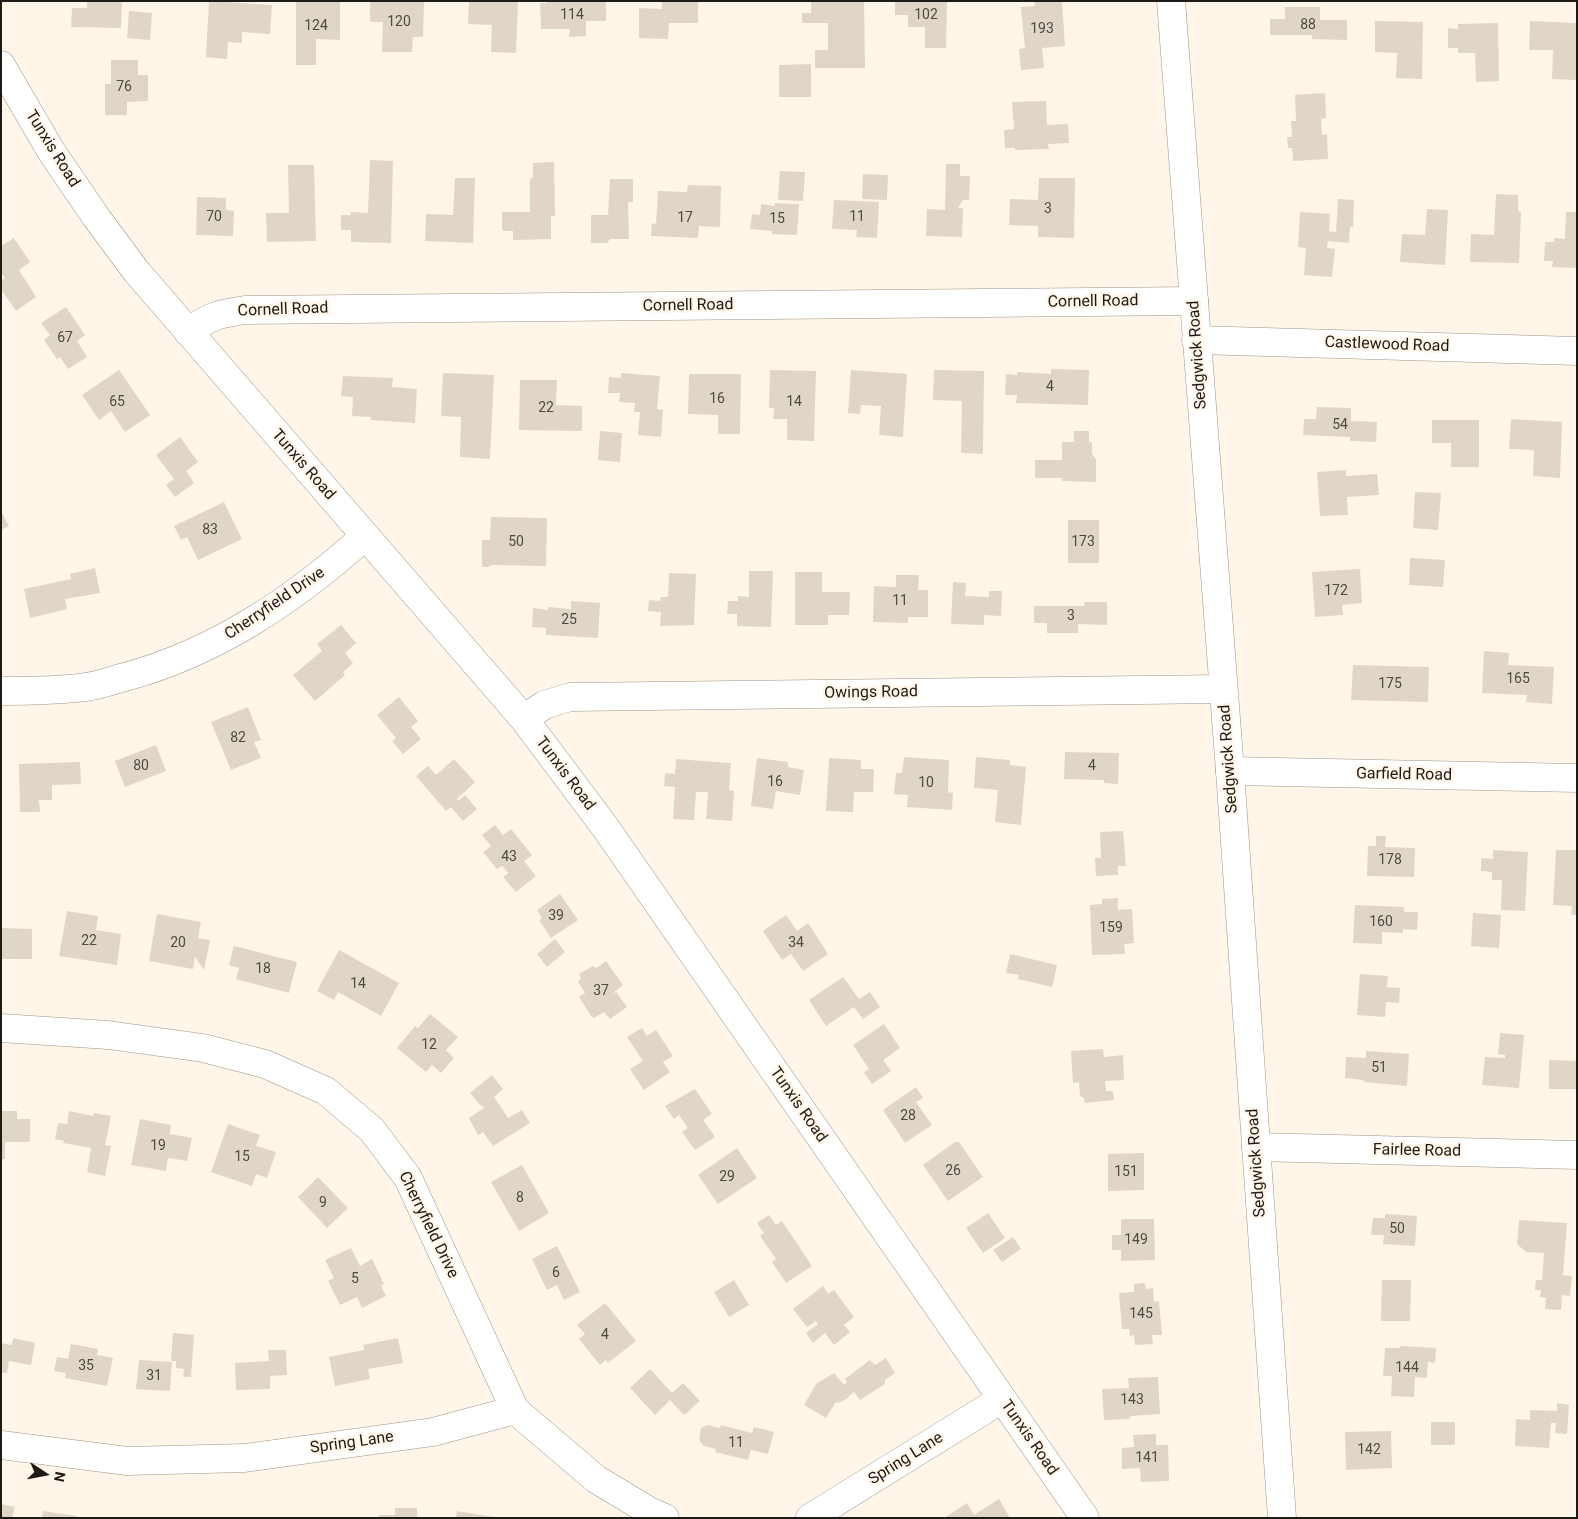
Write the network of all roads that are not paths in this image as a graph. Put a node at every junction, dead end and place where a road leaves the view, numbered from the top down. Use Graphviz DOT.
graph roads {
  1 [pos="1170,1"];
  2 [pos="1,65"];
  3 [pos="1194,301"];
  4 [pos="188,332"];
  5 [pos="1196,340"];
  6 [pos="1577,351"];
  7 [pos="365,536"];
  8 [pos="1223,689"];
  9 [pos="1,691"];
  10 [pos="524,719"];
  11 [pos="1230,771"];
  12 [pos="1577,778"];
  13 [pos="1,1028"];
  14 [pos="1256,1147"];
  15 [pos="1577,1155"];
  16 [pos="1002,1399"];
  17 [pos="516,1410"];
  18 [pos="1,1445"];
  19 [pos="665,1518"];
  20 [pos="810,1518"];
  21 [pos="1085,1518"];
  22 [pos="1282,1518"];
  1 -- 3 [label="street, Sedgwick Road"];
  2 -- 4 [label="street, Tunxis Road"];
  3 -- 4 [label="street, Cornell Road"];
  3 -- 5 [label="street, Sedgwick Road"];
  4 -- 7 [label="street, Tunxis Road"];
  5 -- 6 [label="street, Castlewood Road"];
  5 -- 8 [label="street, Sedgwick Road"];
  7 -- 9 [label="street, Cherryfield Drive"];
  7 -- 10 [label="street, Tunxis Road"];
  8 -- 10 [label="street, Owings Road"];
  8 -- 11 [label="street, Sedgwick Road"];
  10 -- 16 [label="street, Tunxis Road"];
  11 -- 12 [label="street, Garfield Road"];
  11 -- 14 [label="street, Sedgwick Road"];
  13 -- 17 [label="street, Cherryfield Drive"];
  14 -- 15 [label="street, Fairlee Road"];
  14 -- 22 [label="street, Sedgwick Road"];
  16 -- 20 [label="street, Spring Lane"];
  16 -- 21 [label="street, Tunxis Road"];
  17 -- 18 [label="street, Spring Lane"];
  17 -- 19 [label="street"];
}
